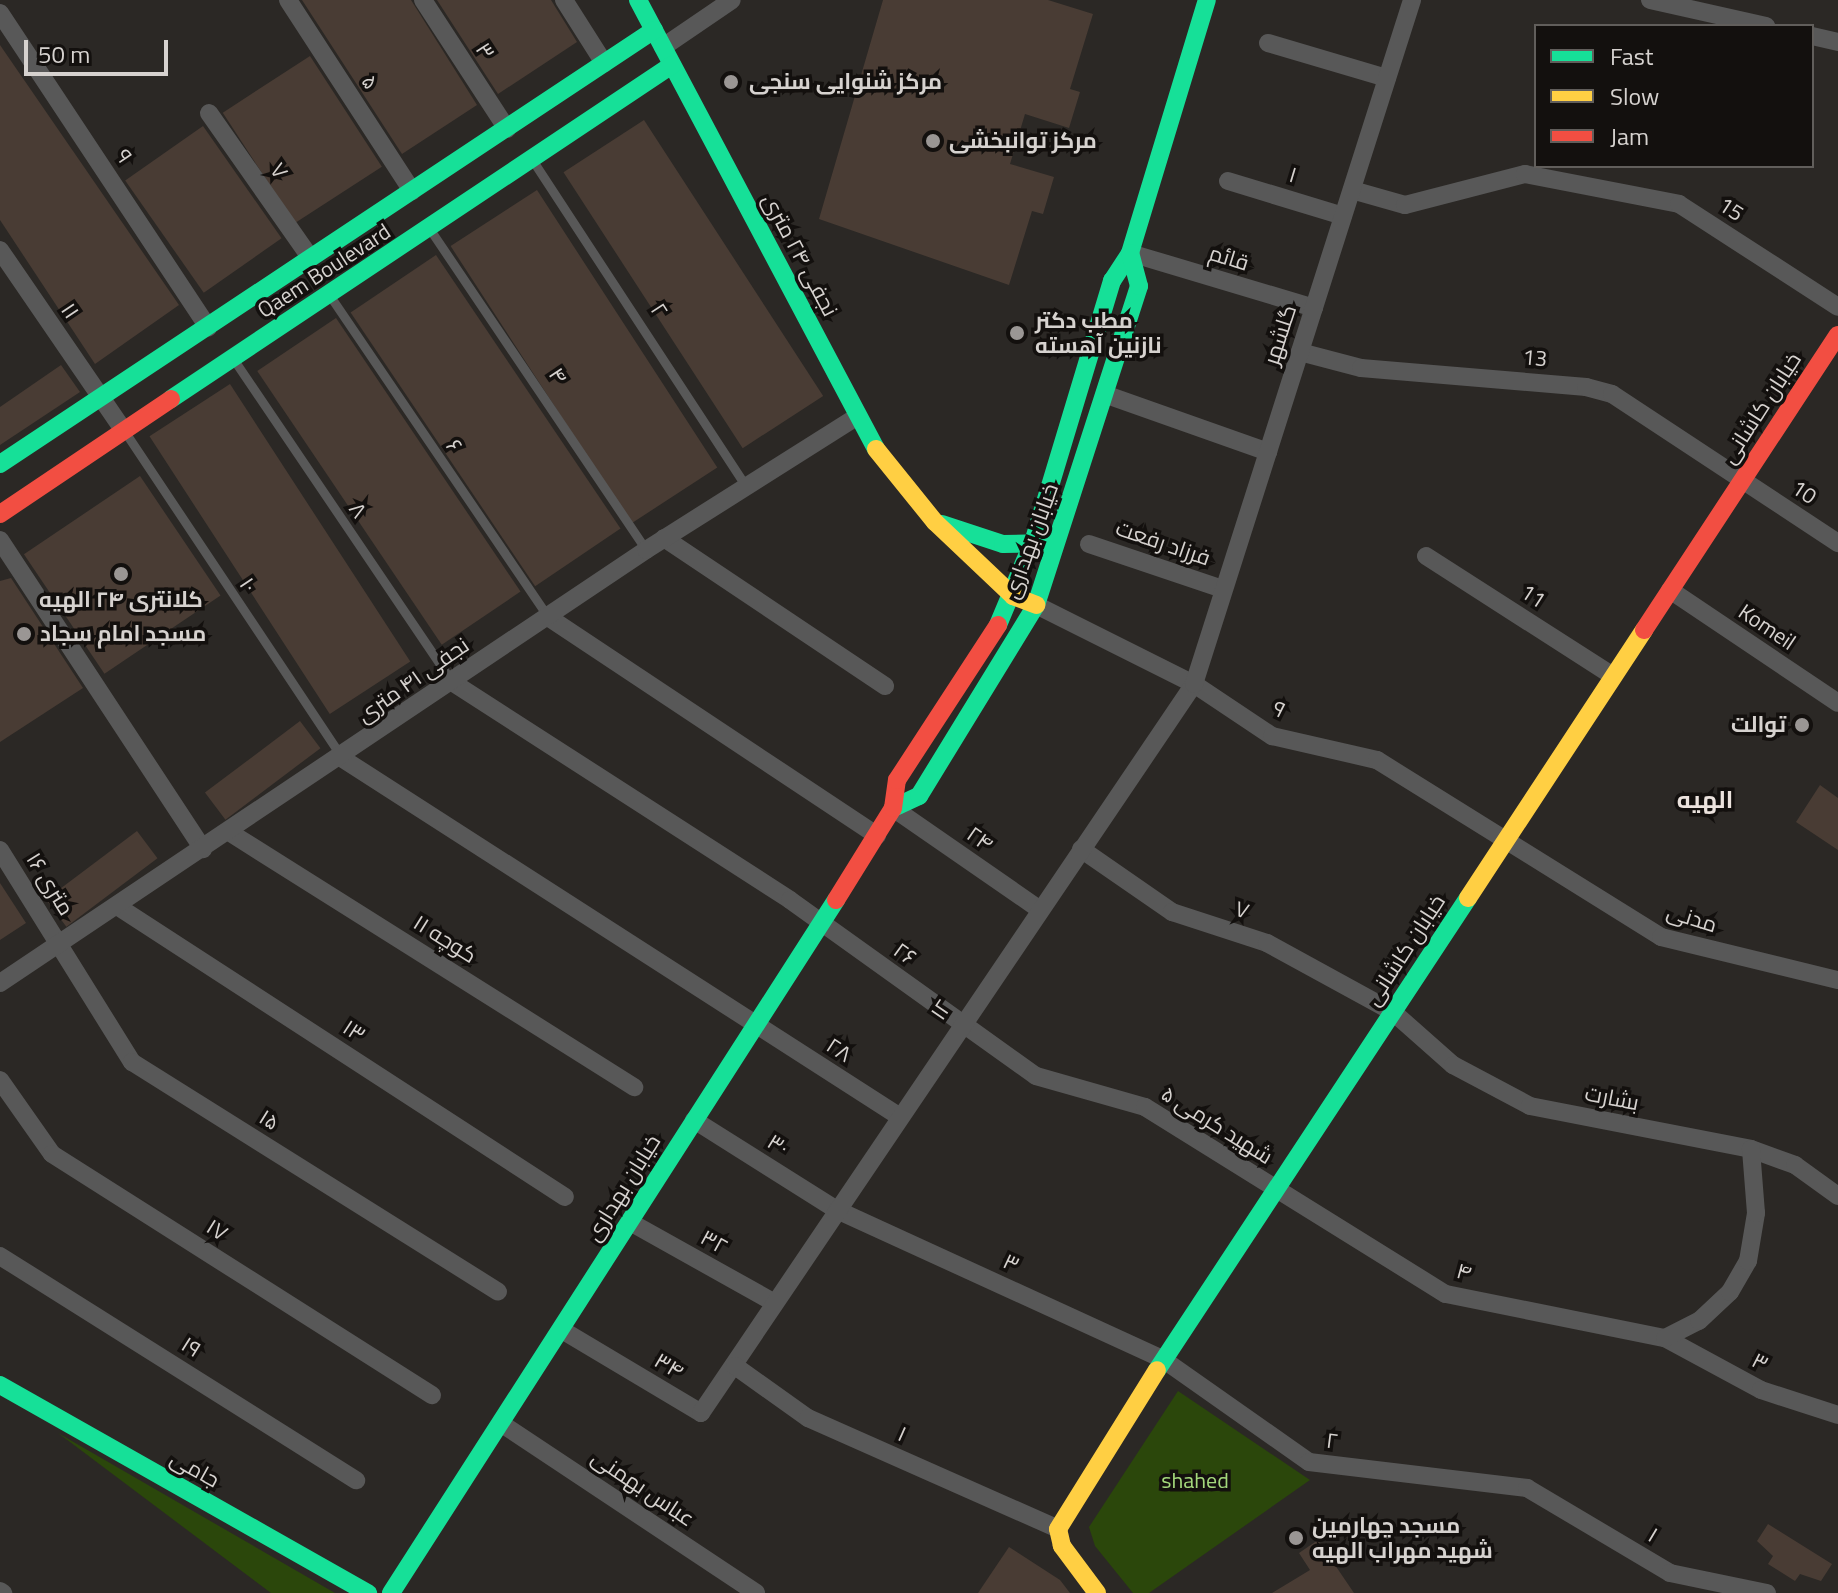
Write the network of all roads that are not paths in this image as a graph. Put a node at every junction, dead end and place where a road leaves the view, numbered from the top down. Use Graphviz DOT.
graph roads {
  1 [pos="288,0"];
  2 [pos="423,0"];
  3 [pos="564,0"];
  4 [pos="638,0"];
  5 [pos="732,0"];
  6 [pos="1207,0"];
  7 [pos="1412,0"];
  8 [pos="1650,0"];
  9 [pos="0,13"];
  10 [pos="1757,24"];
  11 [pos="654,30"];
  12 [pos="1814,36"];
  13 [pos="1838,42"];
  14 [pos="1268,43"];
  15 [pos="663,47"];
  16 [pos="604,63"];
  17 [pos="672,65"];
  18 [pos="1387,78"];
  19 [pos="209,113"];
  20 [pos="507,129"];
  21 [pos="533,161"];
  22 [pos="1228,181"];
  23 [pos="1352,190"];
  24 [pos="412,191"];
  25 [pos="1343,216"];
  26 [pos="430,229"];
  27 [pos="0,250"];
  28 [pos="1130,253"];
  29 [pos="310,257"];
  30 [pos="330,295"];
  31 [pos="1838,307"];
  32 [pos="1314,308"];
  33 [pos="208,327"];
  34 [pos="1838,335"];
  35 [pos="1300,352"];
  36 [pos="234,359"];
  37 [pos="1107,395"];
  38 [pos="100,398"];
  39 [pos="855,418"];
  40 [pos="124,431"];
  41 [pos="1268,452"];
  42 [pos="0,464"];
  43 [pos="1743,480"];
  44 [pos="745,485"];
  45 [pos="0,514"];
  46 [pos="935,522"];
  47 [pos="664,538"];
  48 [pos="1034,539"];
  49 [pos="0,540"];
  50 [pos="1838,543"];
  51 [pos="1089,544"];
  52 [pos="1058,547"];
  53 [pos="646,550"];
  54 [pos="1426,556"];
  55 [pos="1223,589"];
  56 [pos="1670,590"];
  57 [pos="1013,596"];
  58 [pos="1036,605"];
  59 [pos="548,617"];
  60 [pos="1613,676"];
  61 [pos="452,682"];
  62 [pos="1194,684"];
  63 [pos="885,686"];
  64 [pos="1838,703"];
  65 [pos="343,759"];
  66 [pos="893,808"];
  67 [pos="229,832"];
  68 [pos="877,836"];
  69 [pos="1504,842"];
  70 [pos="203,849"];
  71 [pos="1081,849"];
  72 [pos="0,850"];
  73 [pos="117,906"];
  74 [pos="1039,909"];
  75 [pos="821,922"];
  76 [pos="59,944"];
  77 [pos="1838,980"];
  78 [pos="0,983"];
  79 [pos="1393,1012"];
  80 [pos="752,1022"];
  81 [pos="960,1024"];
  82 [pos="0,1080"];
  83 [pos="634,1087"];
  84 [pos="900,1117"];
  85 [pos="694,1120"];
  86 [pos="1751,1149"];
  87 [pos="1276,1189"];
  88 [pos="1838,1196"];
  89 [pos="565,1197"];
  90 [pos="837,1210"];
  91 [pos="630,1222"];
  92 [pos="0,1256"];
  93 [pos="498,1292"];
  94 [pos="775,1303"];
  95 [pos="562,1330"];
  96 [pos="1665,1338"];
  97 [pos="1164,1360"];
  98 [pos="735,1366"];
  99 [pos="0,1385"];
  100 [pos="432,1395"];
  101 [pos="1838,1415"];
  102 [pos="502,1424"];
  103 [pos="356,1480"];
  104 [pos="1527,1488"];
  105 [pos="1058,1529"];
  106 [pos="368,1593"];
  107 [pos="391,1593"];
  108 [pos="756,1593"];
  109 [pos="1097,1593"];
  110 [pos="1767,1593"];
  1 -- 24 [label="street, ۵"];
  2 -- 20 [label="street, ۳"];
  3 -- 16 [label="street"];
  4 -- 11 [label="street, نجفی ۲۴ متری"];
  5 -- 15 [label="street"];
  6 -- 28 [label="street, خیابان بهداری"];
  7 -- 18 [label="street, گلشهر"];
  8 -- 10 [label="street"];
  9 -- 33 [label="street, ۹"];
  11 -- 15 [label="street, نجفی ۲۴ متری"];
  11 -- 16 [label="street, Qaem Boulevard"];
  12 -- 13 [label="street"];
  14 -- 18 [label="street"];
  15 -- 17 [label="street, نجفی ۲۴ متری"];
  16 -- 20 [label="street, Qaem Boulevard"];
  17 -- 21 [label="street, Qaem Boulevard"];
  17 -- 39 [label="street, نجفی ۲۴ متری"];
  18 -- 23 [label="street, گلشهر"];
  19 -- 29 [label="street, ۷"];
  20 -- 24 [label="street, Qaem Boulevard"];
  21 -- 26 [label="street, Qaem Boulevard"];
  21 -- 44 [label="lane, ۲"];
  22 -- 25 [label="street, ۱"];
  23 -- 25 [label="street, گلشهر"];
  23 -- 31 [label="street, 15"];
  24 -- 29 [label="street, Qaem Boulevard"];
  25 -- 32 [label="street, گلشهر"];
  26 -- 30 [label="street, Qaem Boulevard"];
  26 -- 53 [label="lane, ۴"];
  27 -- 38 [label="street, ۱۱"];
  28 -- 32 [label="street, قائم"];
  28 -- 37 [label="street, خیابان بهداری"];
  28 -- 48 [label="street, خیابان بهداری"];
  29 -- 33 [label="street, Qaem Boulevard"];
  30 -- 36 [label="street, Qaem Boulevard"];
  30 -- 59 [label="lane, ۶"];
  32 -- 35 [label="street, گلشهر"];
  33 -- 38 [label="street, Qaem Boulevard"];
  34 -- 43 [label="street, خیابان کاشانی"];
  35 -- 41 [label="street, گلشهر"];
  35 -- 43 [label="street, 13"];
  36 -- 40 [label="street, Qaem Boulevard"];
  36 -- 61 [label="lane, ۸"];
  37 -- 41 [label="street"];
  37 -- 52 [label="street, خیابان بهداری"];
  38 -- 40 [label="street, ۱۱"];
  38 -- 42 [label="street, Qaem Boulevard"];
  39 -- 44 [label="street, نجفی ۴۱ متری"];
  39 -- 46 [label="street, نجفی ۲۴ متری"];
  40 -- 45 [label="street, Qaem Boulevard"];
  40 -- 65 [label="lane, ۱۰"];
  41 -- 55 [label="street, گلشهر"];
  43 -- 50 [label="street, 10"];
  43 -- 56 [label="street, خیابان کاشانی"];
  44 -- 47 [label="street, نجفی ۴۱ متری"];
  46 -- 48 [label="street"];
  46 -- 57 [label="street, نجفی ۲۴ متری"];
  47 -- 53 [label="street, نجفی ۴۱ متری"];
  47 -- 63 [label="street"];
  48 -- 52 [label="street"];
  48 -- 57 [label="street, خیابان بهداری"];
  49 -- 70 [label="street"];
  51 -- 55 [label="street, فرزاد رفعت"];
  52 -- 58 [label="street, خیابان بهداری"];
  53 -- 59 [label="street, نجفی ۴۱ متری"];
  54 -- 60 [label="street, 11"];
  55 -- 62 [label="street, گلشهر"];
  56 -- 60 [label="street, خیابان کاشانی"];
  56 -- 64 [label="street, Komeil"];
  57 -- 58 [label="street"];
  57 -- 66 [label="street, خیابان بهداری"];
  58 -- 62 [label="street, ۹"];
  58 -- 66 [label="street, خیابان بهداری"];
  59 -- 61 [label="street, نجفی ۴۱ متری"];
  59 -- 68 [label="street"];
  60 -- 69 [label="street, خیابان کاشانی"];
  61 -- 65 [label="street, نجفی ۴۱ متری"];
  61 -- 75 [label="street, ۲۶"];
  62 -- 69 [label="street, ۹"];
  62 -- 71 [label="street, ۱۲"];
  65 -- 67 [label="street, نجفی ۴۱ متری"];
  65 -- 80 [label="street, ۲۸"];
  66 -- 68 [label="street, خیابان بهداری"];
  66 -- 74 [label="street, ۲۴"];
  67 -- 70 [label="street, نجفی ۴۱ متری"];
  67 -- 83 [label="street, کوچه ۱۱"];
  68 -- 75 [label="street, خیابان بهداری"];
  69 -- 77 [label="street, مدنی"];
  69 -- 79 [label="street, خیابان کاشانی"];
  70 -- 73 [label="street, نجفی ۴۱ متری"];
  71 -- 74 [label="street, ۱۲"];
  71 -- 79 [label="street, ۷"];
  72 -- 76 [label="street, ۱۶ متری"];
  73 -- 76 [label="street, نجفی ۴۱ متری"];
  73 -- 89 [label="street, ۱۳"];
  74 -- 81 [label="street, ۱۲"];
  75 -- 80 [label="street, خیابان بهداری"];
  75 -- 81 [label="street, ۲۶"];
  76 -- 78 [label="street, نجفی ۴۱ متری"];
  76 -- 93 [label="street, ۱۵"];
  79 -- 86 [label="street, بشارت"];
  79 -- 87 [label="street, خیابان کاشانی"];
  80 -- 84 [label="street, ۲۸"];
  80 -- 85 [label="street, خیابان بهداری"];
  81 -- 84 [label="street, ۱۲"];
  81 -- 87 [label="street, ۵ شهید کرمی"];
  82 -- 100 [label="street, ۱۷"];
  84 -- 90 [label="street, ۱۲"];
  85 -- 90 [label="street, ۳۰"];
  85 -- 91 [label="street, خیابان بهداری"];
  86 -- 88 [label="street, بشارت"];
  86 -- 96 [label="street"];
  87 -- 96 [label="street, ۴"];
  87 -- 97 [label="street, خیابان کاشانی"];
  90 -- 94 [label="street, ۱۲"];
  90 -- 97 [label="street, ۳"];
  91 -- 94 [label="street, ۳۲"];
  91 -- 95 [label="street, خیابان بهداری"];
  92 -- 103 [label="street, ۱۹"];
  94 -- 98 [label="street, ۱۲"];
  95 -- 98 [label="street, ۳۴"];
  95 -- 102 [label="street, خیابان بهداری"];
  96 -- 101 [label="street, ۳"];
  97 -- 104 [label="street, ۲"];
  97 -- 105 [label="street, خیابان کاشانی"];
  98 -- 105 [label="street, ۱"];
  99 -- 106 [label="street, جامی"];
  102 -- 107 [label="street, خیابان بهداری"];
  102 -- 108 [label="street, عباس بهمنی"];
  104 -- 110 [label="street, ۱"];
  105 -- 109 [label="street"];
}
